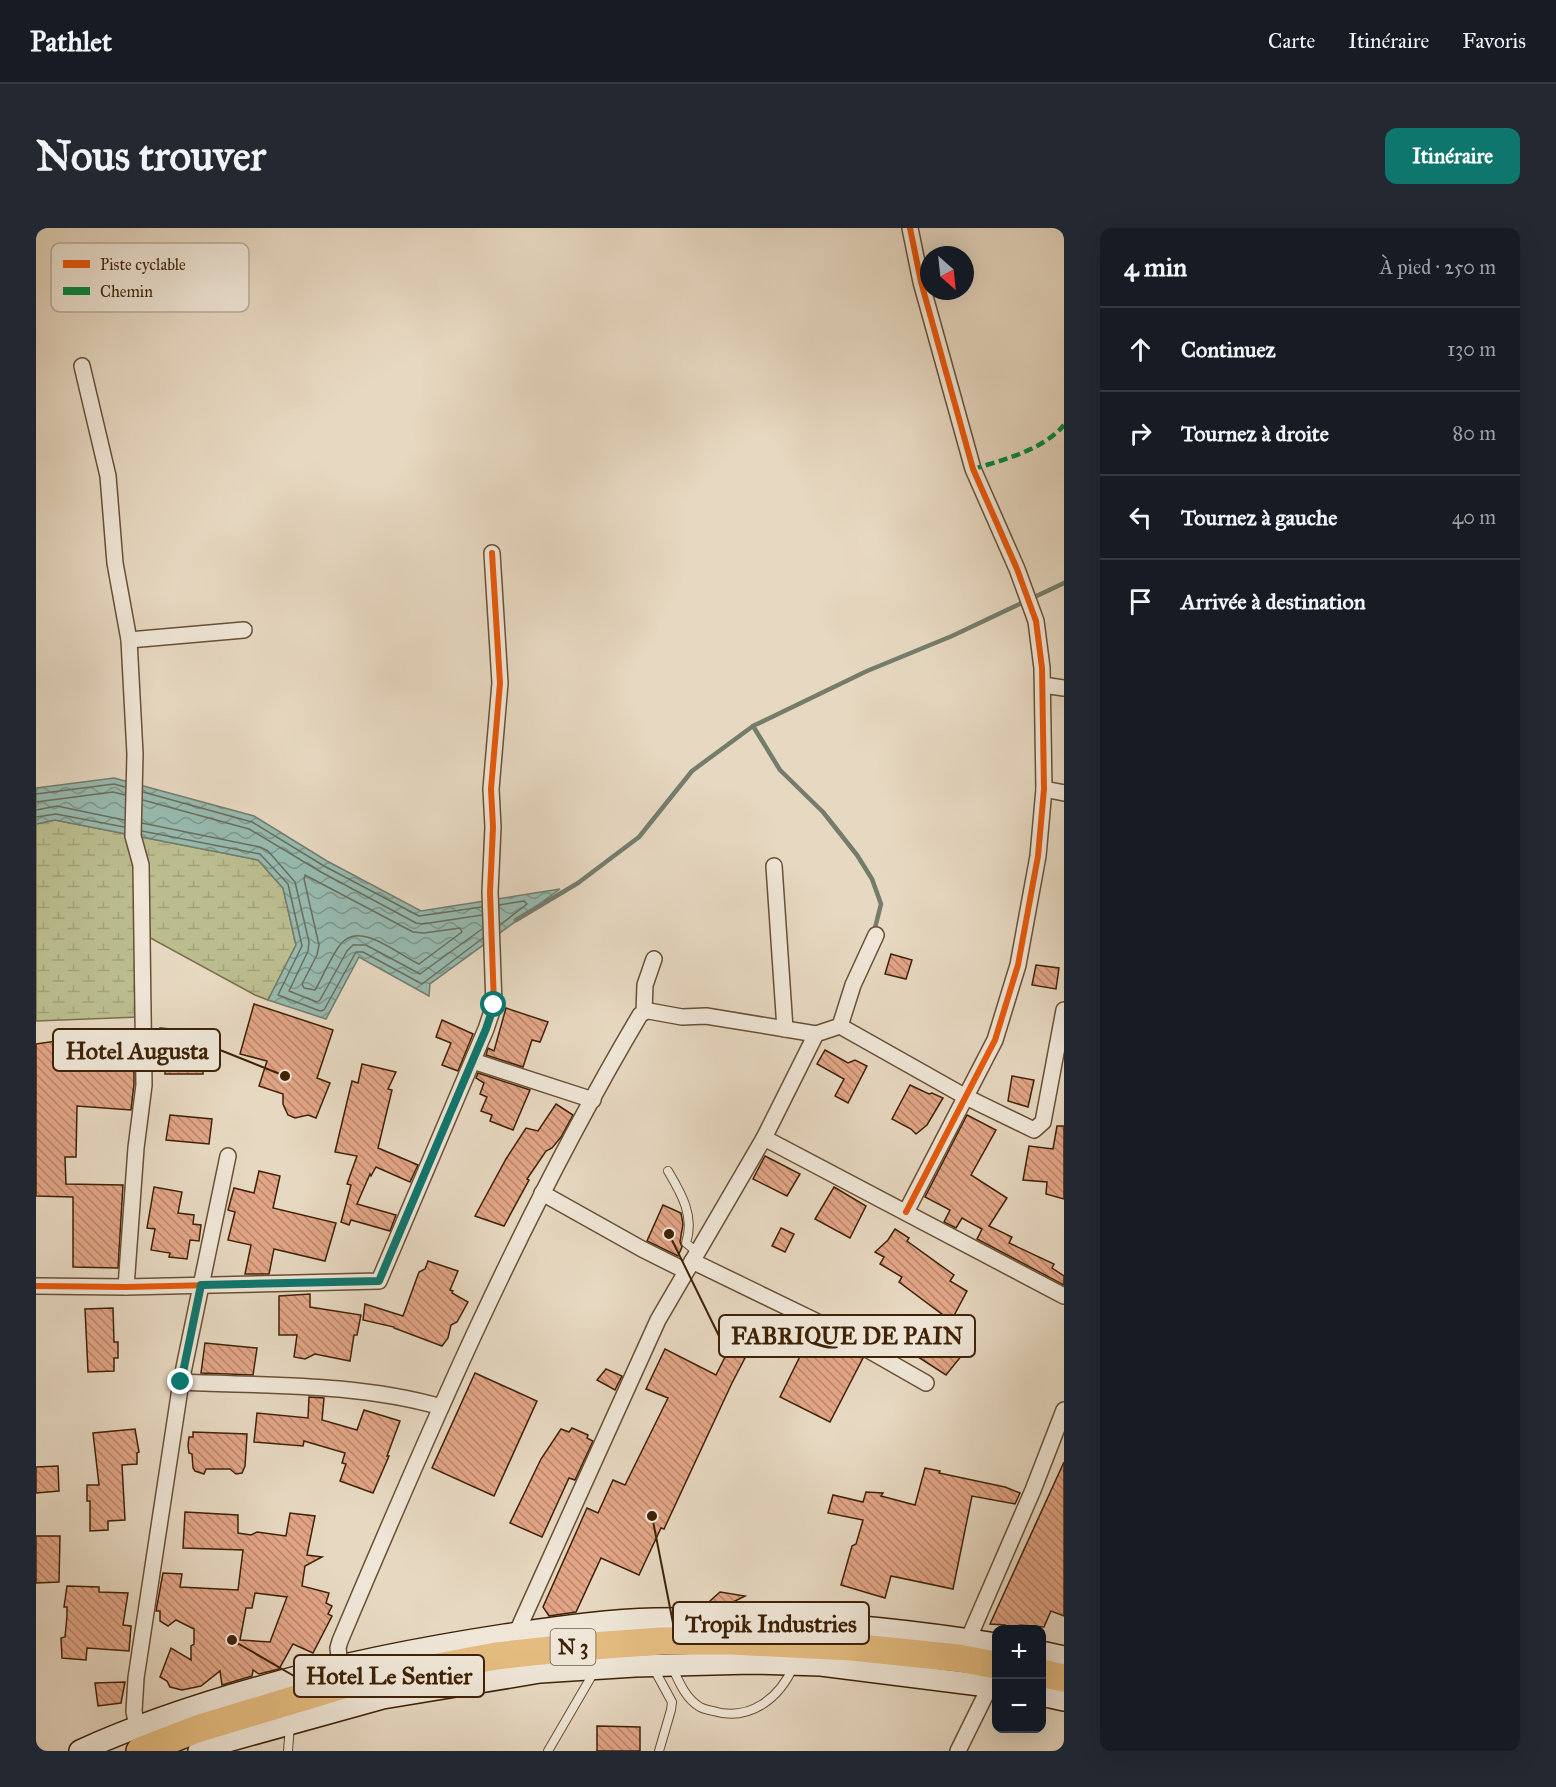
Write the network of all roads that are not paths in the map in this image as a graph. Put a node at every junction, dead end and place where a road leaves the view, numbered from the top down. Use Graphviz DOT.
graph roads {
  1 [pos="910,228"];
  2 [pos="82,366"];
  3 [pos="492,553"];
  4 [pos="243,630"];
  5 [pos="129,640"];
  6 [pos="1043,686"];
  7 [pos="1064,688"];
  8 [pos="1044,789"];
  9 [pos="1064,793"];
  10 [pos="774,866"];
  11 [pos="876,935"];
  12 [pos="654,959"];
  13 [pos="1064,1010"];
  14 [pos="644,1012"];
  15 [pos="840,1026"];
  16 [pos="785,1029"];
  17 [pos="816,1034"];
  18 [pos="473,1061"];
  19 [pos="966,1097"];
  20 [pos="593,1100"];
  21 [pos="764,1138"];
  22 [pos="228,1156"];
  23 [pos="668,1171"];
  24 [pos="542,1193"];
  25 [pos="906,1212"];
  26 [pos="692,1261"];
  27 [pos="201,1285"];
  28 [pos="36,1286"];
  29 [pos="126,1287"];
  30 [pos="1064,1296"];
  31 [pos="181,1382"];
  32 [pos="926,1383"];
  33 [pos="441,1407"];
  34 [pos="1064,1410"];
  35 [pos="516,1634"];
  36 [pos="968,1640"];
  37 [pos="992,1643"];
  38 [pos="1046,1653"];
  39 [pos="1064,1657"];
  40 [pos="795,1664"];
  41 [pos="661,1665"];
  42 [pos="340,1666"];
  43 [pos="596,1668"];
  44 [pos="1046,1674"];
  45 [pos="992,1678"];
  46 [pos="1064,1678"];
  47 [pos="992,1679"];
  48 [pos="992,1683"];
  49 [pos="1046,1696"];
  50 [pos="1064,1700"];
  51 [pos="290,1724"];
  52 [pos="139,1739"];
  53 [pos="198,1740"];
  54 [pos="80,1751"];
  55 [pos="288,1751"];
  56 [pos="548,1751"];
  57 [pos="658,1751"];
  58 [pos="958,1751"];
  1 -- 6 [label="street"];
  2 -- 5 [label="street"];
  3 -- 18 [label="street"];
  4 -- 5 [label="street"];
  5 -- 29 [label="street"];
  6 -- 7 [label="street"];
  6 -- 8 [label="street"];
  8 -- 9 [label="street"];
  8 -- 19 [label="street"];
  10 -- 16 [label="street"];
  11 -- 15 [label="street"];
  12 -- 14 [label="street"];
  13 -- 19 [label="street"];
  14 -- 16 [label="street"];
  14 -- 20 [label="street"];
  15 -- 17 [label="street"];
  15 -- 19 [label="street"];
  16 -- 17 [label="street"];
  17 -- 21 [label="street"];
  18 -- 20 [label="street"];
  18 -- 27 [label="street"];
  19 -- 25 [label="street"];
  20 -- 24 [label="street"];
  21 -- 25 [label="street"];
  21 -- 26 [label="street"];
  22 -- 27 [label="street"];
  23 -- 26 [label="lane"];
  24 -- 26 [label="street"];
  24 -- 33 [label="street"];
  25 -- 30 [label="street"];
  26 -- 32 [label="street"];
  26 -- 35 [label="street"];
  27 -- 29 [label="street"];
  27 -- 31 [label="street"];
  28 -- 29 [label="street"];
  31 -- 33 [label="street"];
  31 -- 52 [label="street"];
  33 -- 42 [label="street"];
  34 -- 36 [label="street"];
  35 -- 36 [label="main road"];
  35 -- 42 [label="main road"];
  36 -- 37 [label="main road"];
  38 -- 39 [label="main road"];
  40 -- 41 [label="main road"];
  40 -- 41 [label="lane"];
  40 -- 47 [label="main road"];
  41 -- 43 [label="main road"];
  41 -- 57 [label="lane"];
  42 -- 52 [label="main road"];
  43 -- 51 [label="main road"];
  43 -- 56 [label="lane"];
  44 -- 46 [label="highway"];
  45 -- 53 [label="highway, N 3"];
  48 -- 58 [label="street"];
  49 -- 50 [label="main road"];
  51 -- 53 [label="main road"];
  51 -- 55 [label="lane"];
  52 -- 53 [label="highway, N 3"];
  52 -- 54 [label="main road"];
}
